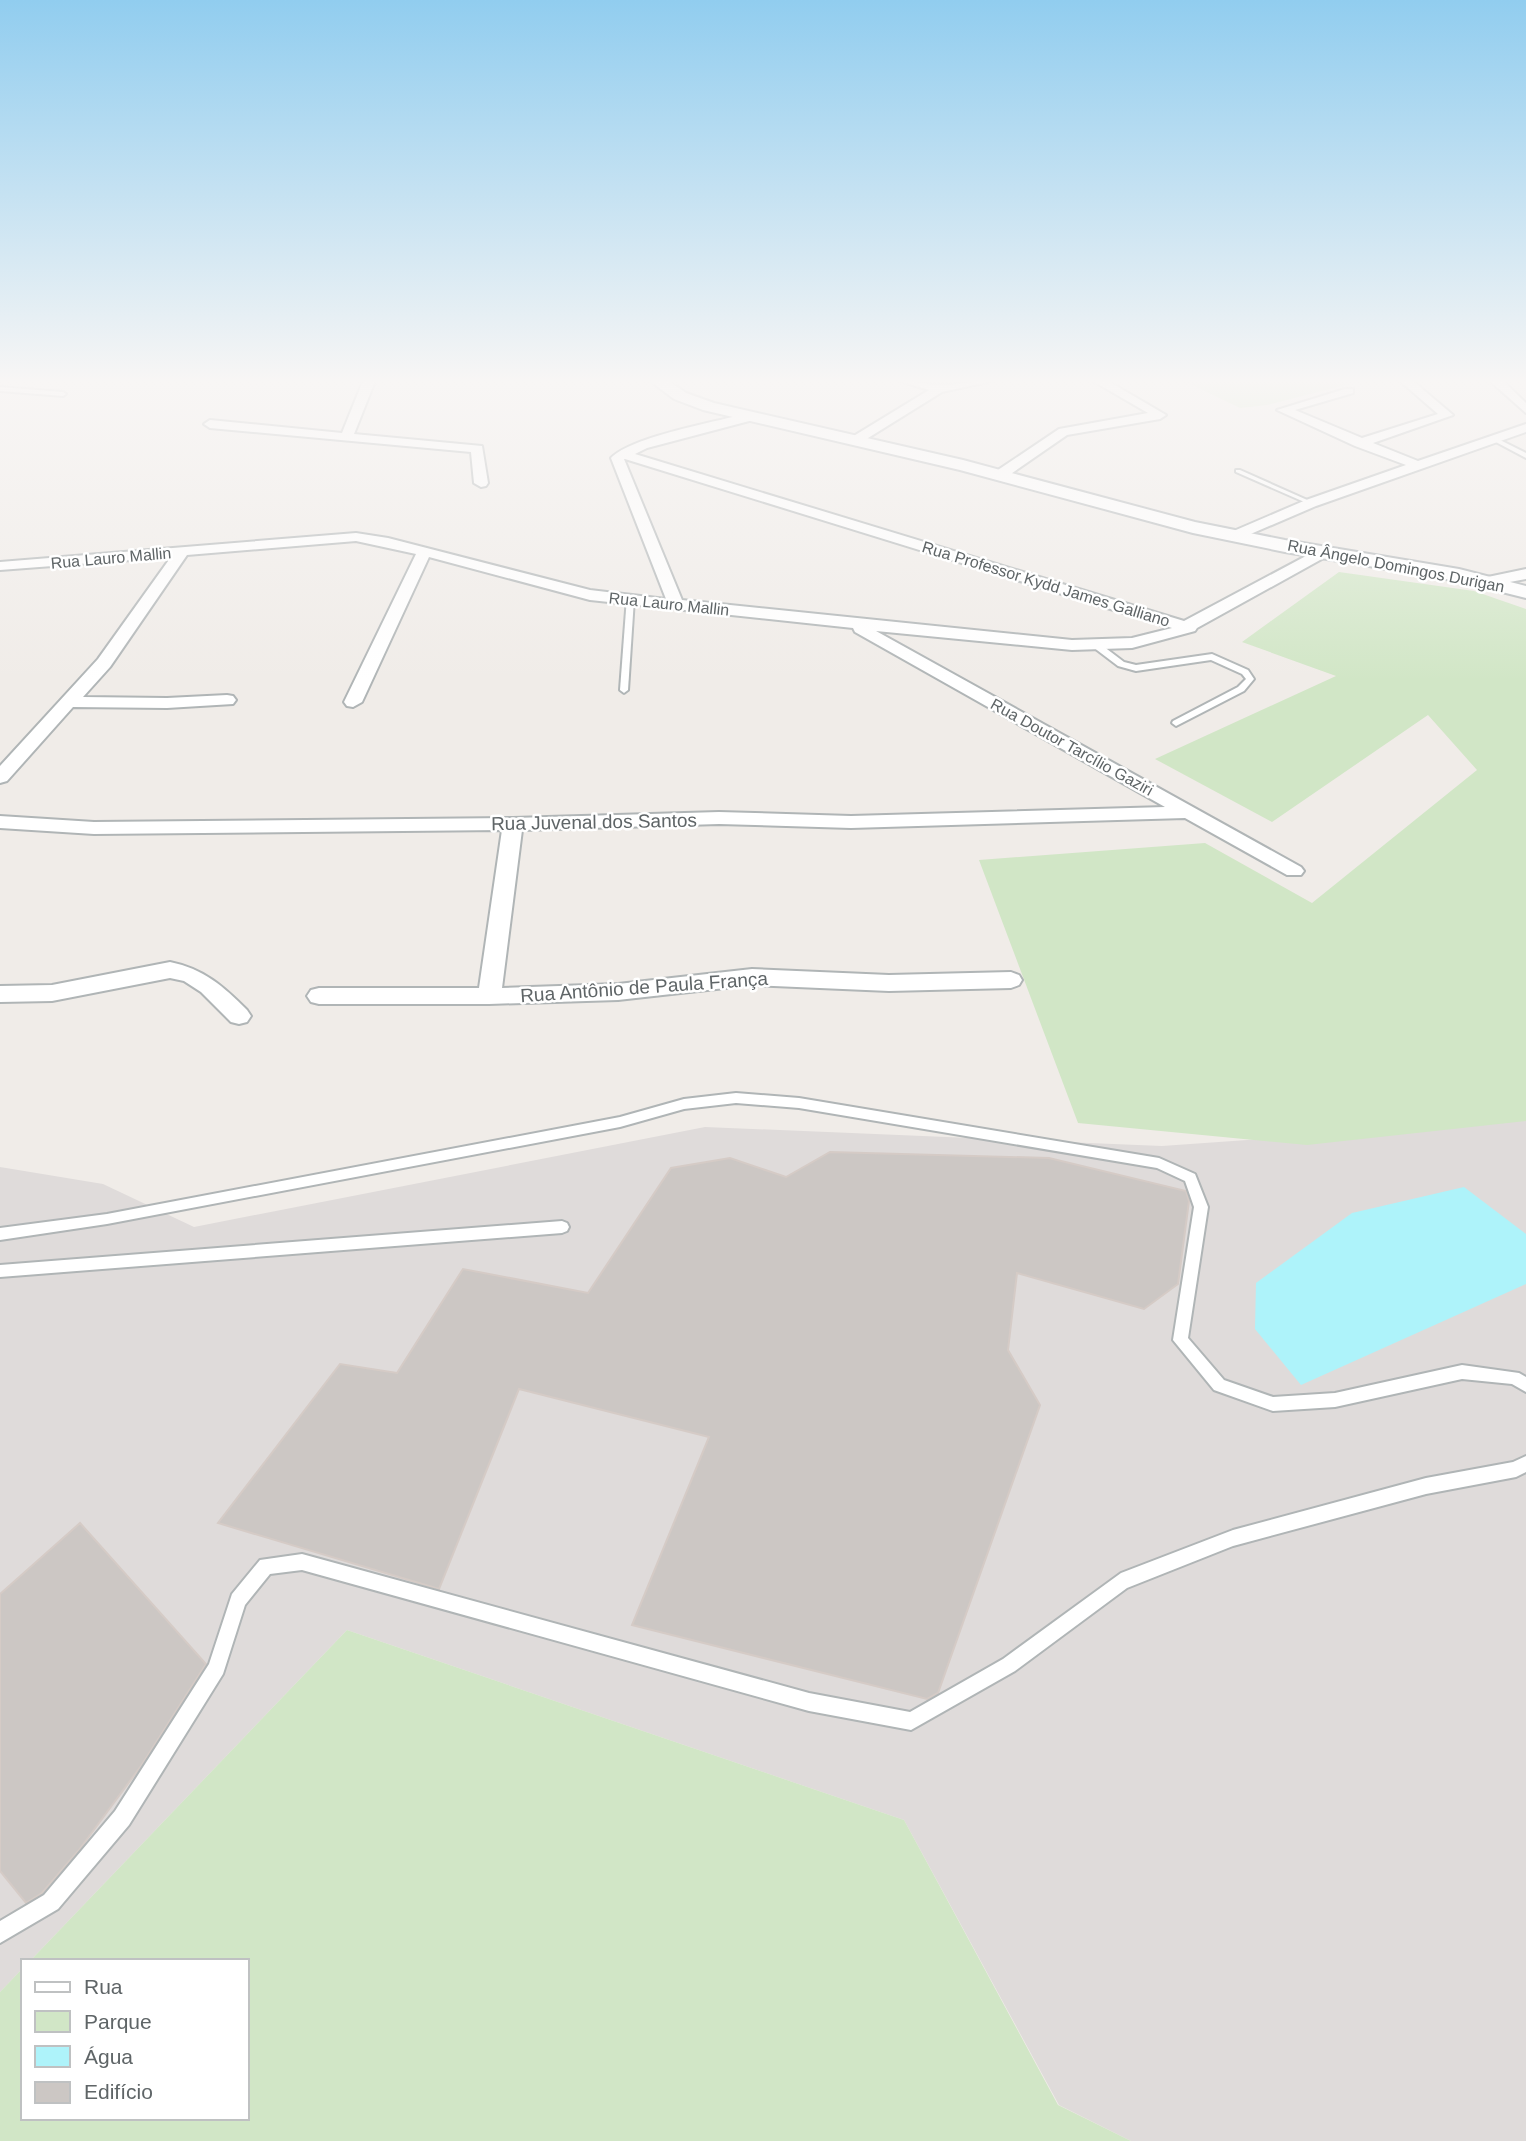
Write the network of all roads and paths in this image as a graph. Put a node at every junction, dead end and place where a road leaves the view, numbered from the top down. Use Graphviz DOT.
graph roads {
  1 [pos="625,481"];
  2 [pos="710,481"];
  3 [pos="1021,481"];
  4 [pos="1261,481"];
  5 [pos="1372,481"];
  6 [pos="1311,503"];
  7 [pos="1234,536"];
  8 [pos="182,551"];
  9 [pos="424,552"];
  10 [pos="1324,552"];
  11 [pos="0,566"];
  12 [pos="1526,574"];
  13 [pos="1488,581"];
  14 [pos="1526,592"];
  15 [pos="630,599"];
  16 [pos="677,604"];
  17 [pos="850,623"];
  18 [pos="1189,628"];
  19 [pos="1096,645"];
  20 [pos="624,690"];
  21 [pos="228,700"];
  22 [pos="70,702"];
  23 [pos="353,702"];
  24 [pos="1176,723"];
  25 [pos="0,777"];
  26 [pos="1187,812"];
  27 [pos="0,822"];
  28 [pos="513,824"];
  29 [pos="1294,871"];
  30 [pos="1011,980"];
  31 [pos="0,994"];
  32 [pos="319,996"];
  33 [pos="489,996"];
  34 [pos="239,1016"];
  35 [pos="562,1227"];
  36 [pos="0,1234"];
  37 [pos="0,1271"];
  38 [pos="1526,1385"];
  39 [pos="1526,1463"];
  40 [pos="0,1933"];
  1 -- 16 [label="street"];
  2 -- 18 [label="street, Rua Professor Kydd James Galliano"];
  3 -- 7 [label="street, Rua Ângelo Domingos Durigan"];
  4 -- 6 [label="lane"];
  5 -- 6 [label="street"];
  6 -- 7 [label="street"];
  7 -- 10 [label="street, Rua Ângelo Domingos Durigan"];
  8 -- 9 [label="street, Rua Lauro Mallin"];
  8 -- 11 [label="street, Rua Lauro Mallin"];
  8 -- 22 [label="street"];
  9 -- 15 [label="street, Rua Lauro Mallin"];
  9 -- 23 [label="street"];
  10 -- 13 [label="street, Rua Ângelo Domingos Durigan"];
  10 -- 18 [label="street, Rua Lauro Mallin"];
  12 -- 13 [label="street"];
  13 -- 14 [label="street, Rua Ângelo Domingos Durigan"];
  15 -- 16 [label="street, Rua Lauro Mallin"];
  15 -- 20 [label="lane"];
  16 -- 17 [label="street, Rua Lauro Mallin"];
  17 -- 19 [label="street, Rua Lauro Mallin"];
  17 -- 26 [label="street, Rua Doutor Tarcílio Gaziri"];
  18 -- 19 [label="street, Rua Lauro Mallin"];
  19 -- 24 [label="lane"];
  21 -- 22 [label="street"];
  22 -- 25 [label="street"];
  26 -- 28 [label="street, Rua Juvenal dos Santos"];
  26 -- 29 [label="street, Rua Doutor Tarcílio Gaziri"];
  27 -- 28 [label="street, Rua Juvenal dos Santos"];
  28 -- 33 [label="street"];
  30 -- 33 [label="street, Rua Antônio de Paula França"];
  31 -- 34 [label="street"];
  32 -- 33 [label="street, Rua Antônio de Paula França"];
  35 -- 37 [label="lane"];
  36 -- 38 [label="lane"];
  39 -- 40 [label="lane"];
}
